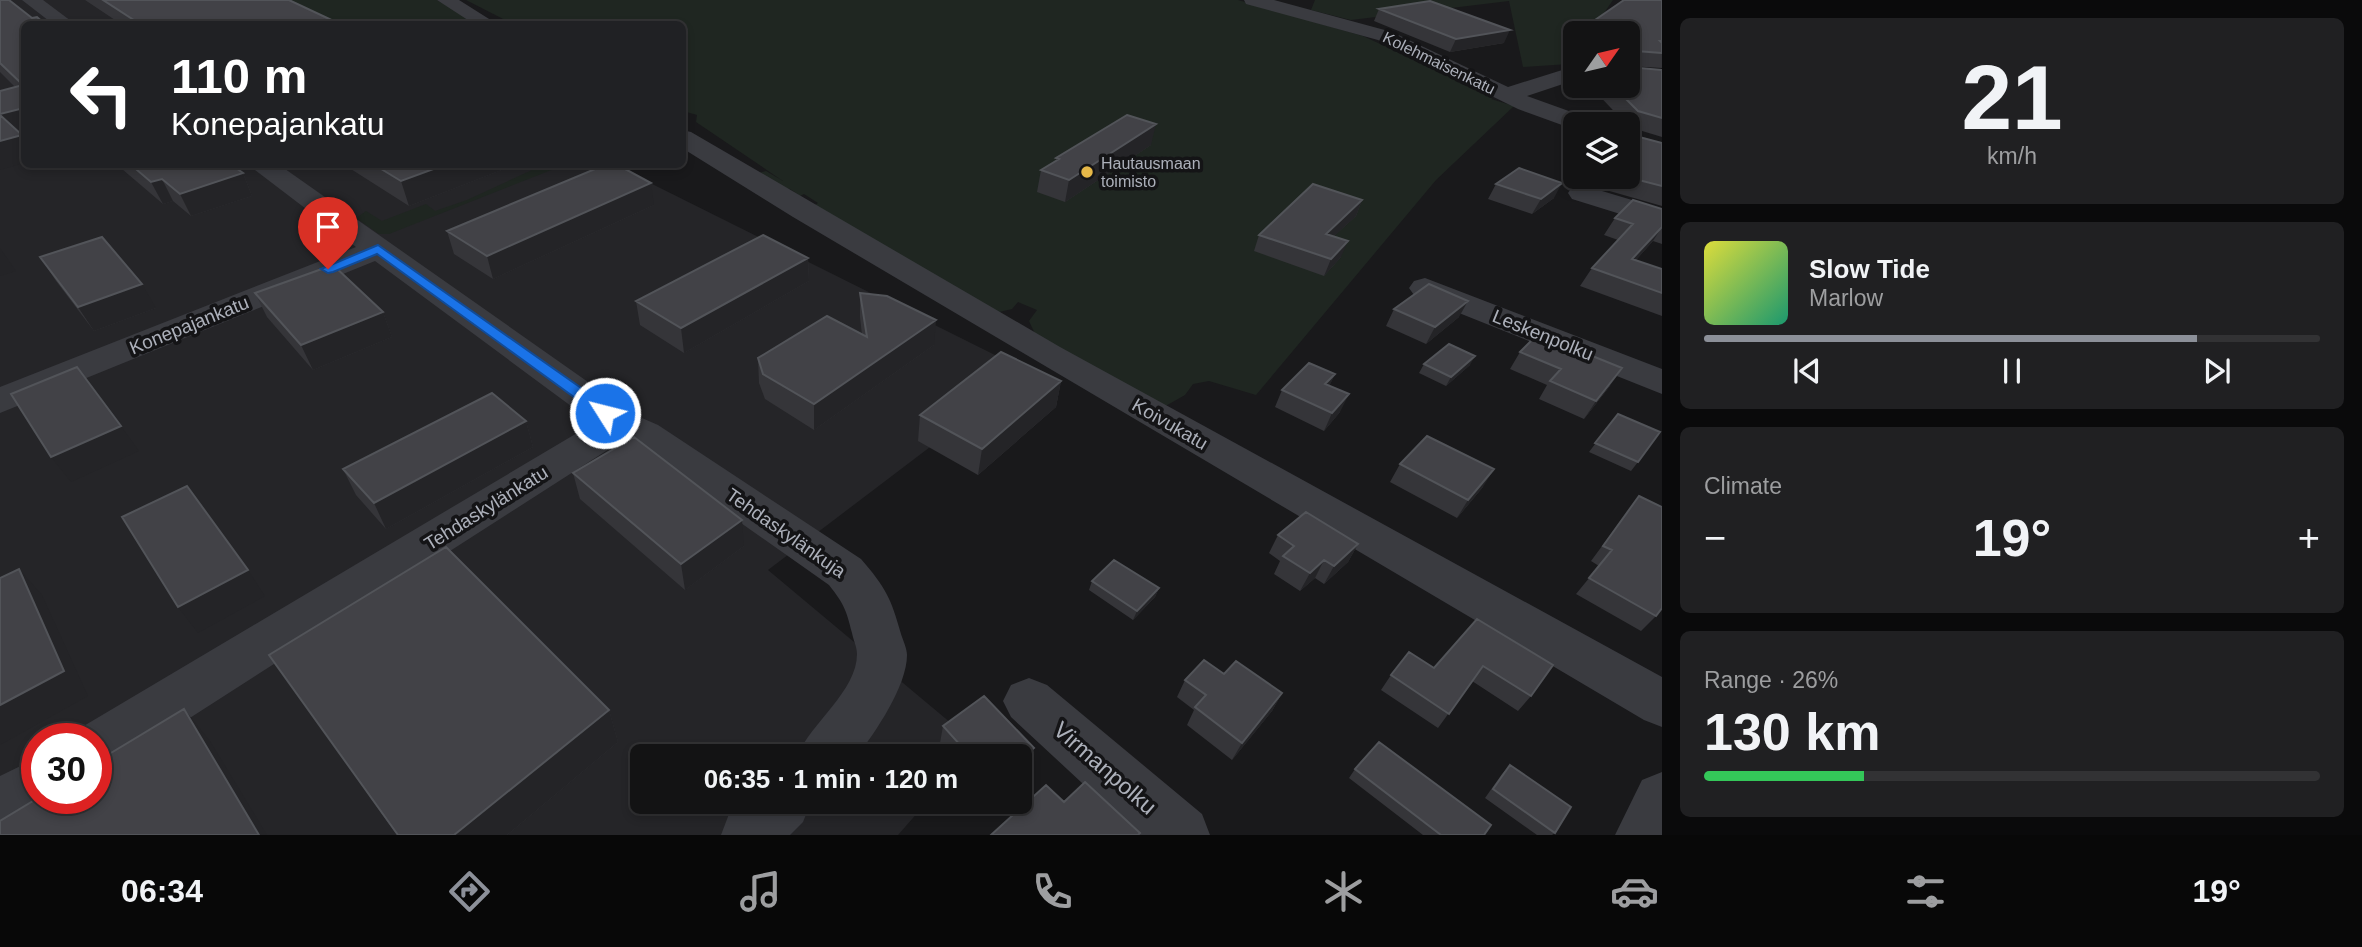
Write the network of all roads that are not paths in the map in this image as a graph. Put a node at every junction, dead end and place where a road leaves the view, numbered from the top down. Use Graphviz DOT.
graph roads {
  1 [pos="31,0"];
  2 [pos="446,0"];
  3 [pos="1253,0"];
  4 [pos="61,21"];
  5 [pos="482,21"];
  6 [pos="1563,77"];
  7 [pos="1506,95"];
  8 [pos="1563,117"];
  9 [pos="686,139"];
  10 [pos="266,168"];
  11 [pos="1582,193"];
  12 [pos="1662,218"];
  13 [pos="378,249"];
  14 [pos="1425,288"];
  15 [pos="1662,382"];
  16 [pos="0,401"];
  17 [pos="621,424"];
  18 [pos="1030,701"];
  19 [pos="1662,704"];
  20 [pos="112,738"];
  21 [pos="834,744"];
  22 [pos="21,795"];
  23 [pos="1662,799"];
  24 [pos="0,807"];
  25 [pos="771,814"];
  26 [pos="750,835"];
  27 [pos="1181,835"];
  28 [pos="1644,835"];
  1 -- 4 [label="street"];
  2 -- 5 [label="street"];
  3 -- 7 [label="street, Kolehmaisenkatu"];
  6 -- 7 [label="street"];
  7 -- 8 [label="street, Kolehmaisenkatu"];
  9 -- 19 [label="street, Koivukatu"];
  10 -- 13 [label="street"];
  11 -- 12 [label="street"];
  13 -- 16 [label="street, Konepajankatu"];
  13 -- 17 [label="street"];
  14 -- 15 [label="street, Leskenpolku"];
  17 -- 20 [label="street, Tehdaskylänkatu"];
  17 -- 21 [label="street, Tehdaskylänkuja"];
  18 -- 27 [label="street, Virmanpolku"];
  22 -- 24 [label="street"];
  23 -- 28 [label="street"];
  25 -- 26 [label="street"];
}
